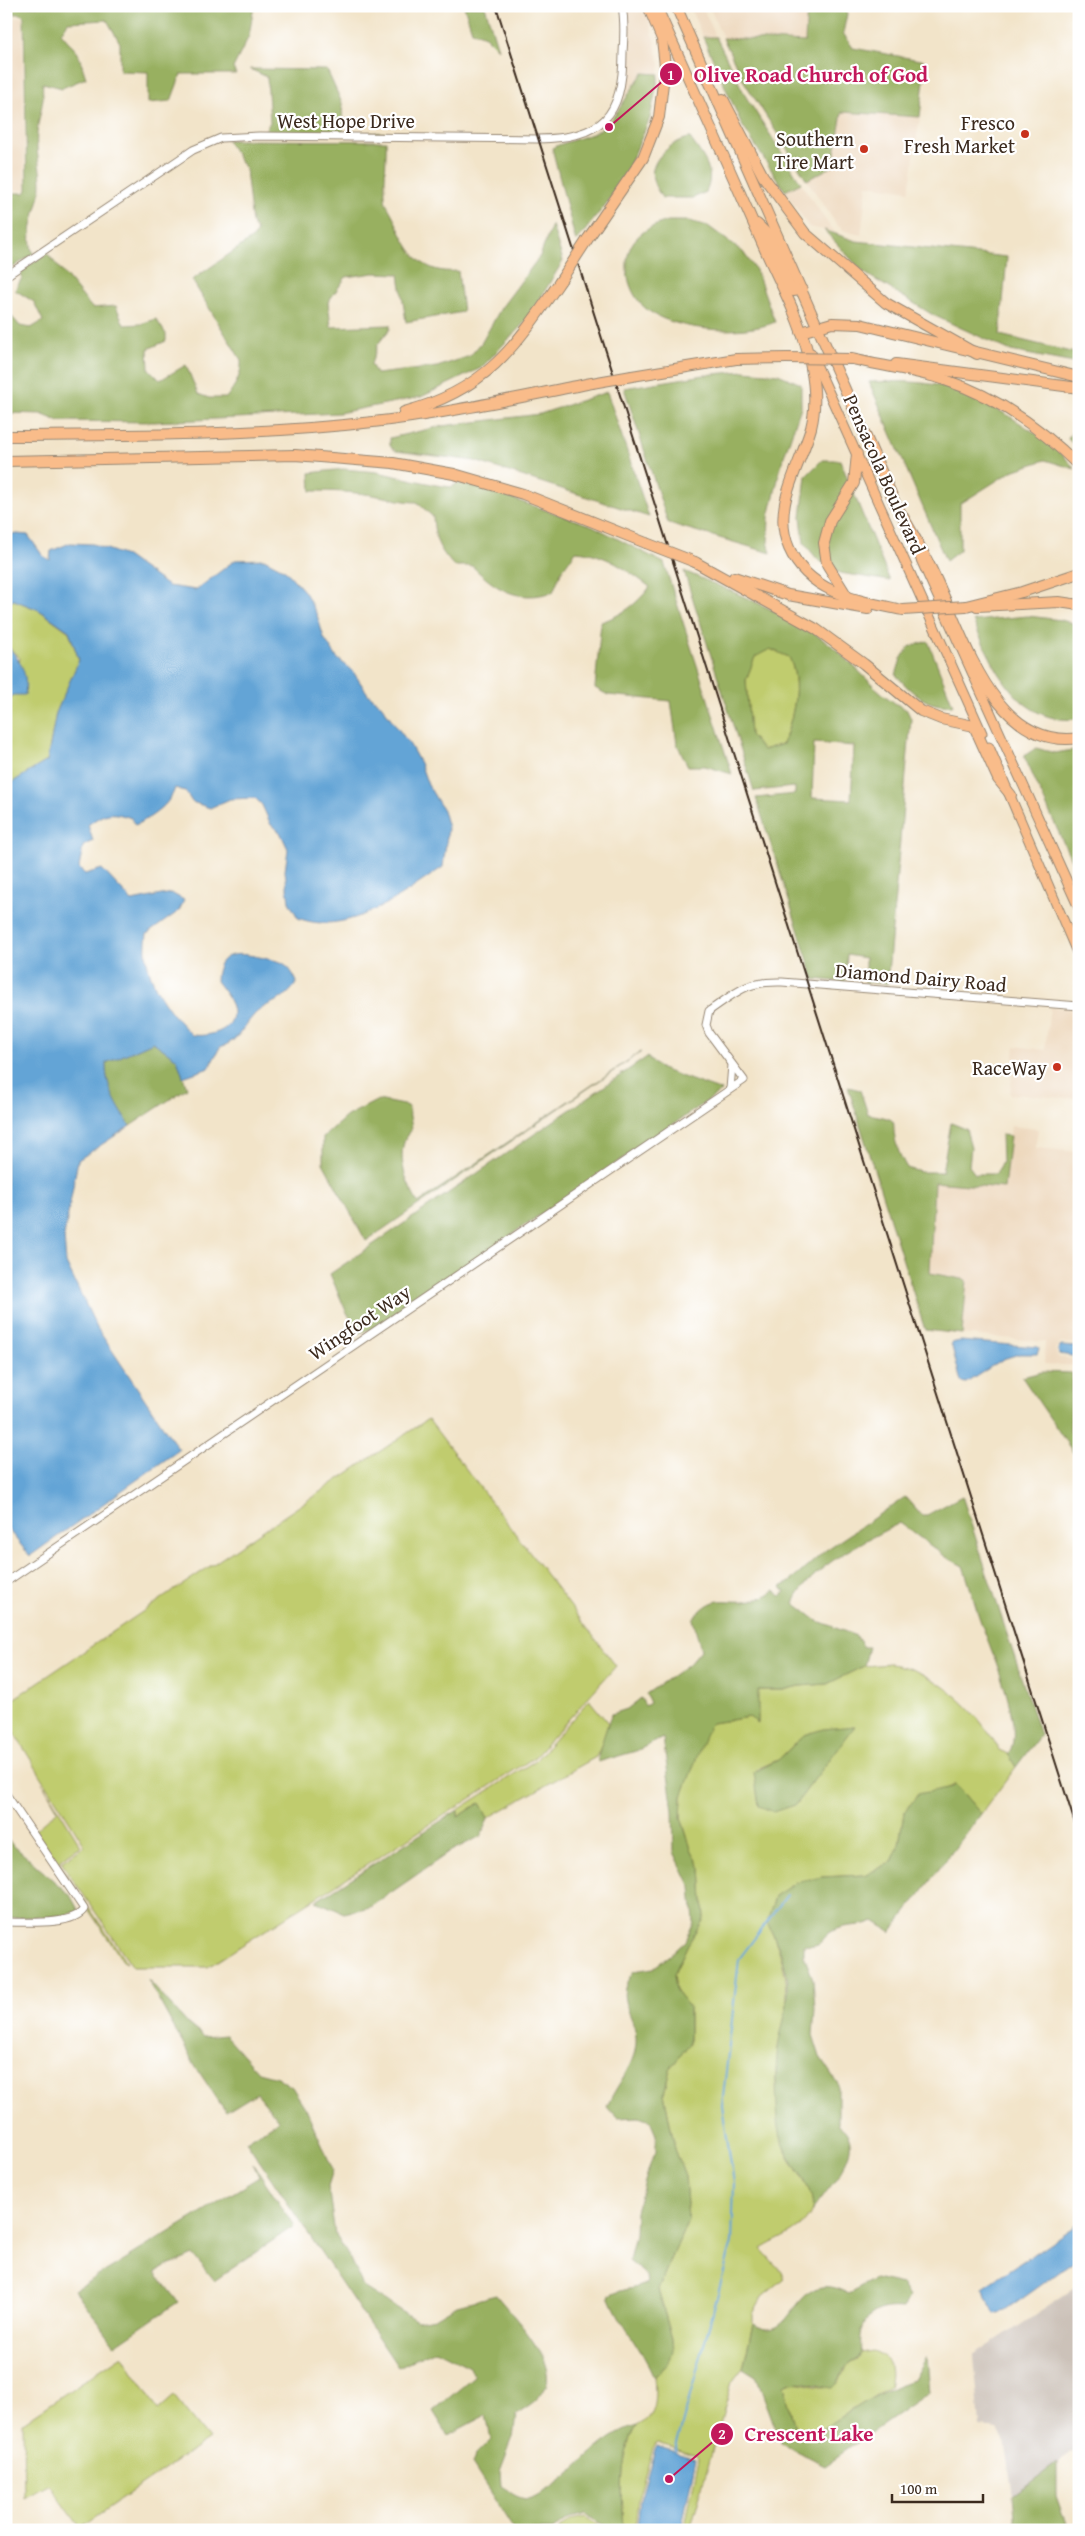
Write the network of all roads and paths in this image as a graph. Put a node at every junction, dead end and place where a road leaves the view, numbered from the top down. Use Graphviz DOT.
graph roads {
  1 [pos="622,6"];
  2 [pos="648,6"];
  3 [pos="656,6"];
  4 [pos="676,6"];
  5 [pos="751,218"];
  6 [pos="6,276"];
  7 [pos="802,290"];
  8 [pos="817,327"];
  9 [pos="801,332"];
  10 [pos="977,354"];
  11 [pos="852,358"];
  12 [pos="1079,377"];
  13 [pos="1079,388"];
  14 [pos="372,422"];
  15 [pos="6,436"];
  16 [pos="857,454"];
  17 [pos="6,461"];
  18 [pos="1079,466"];
  19 [pos="896,505"];
  20 [pos="695,562"];
  21 [pos="1079,573"];
  22 [pos="848,598"];
  23 [pos="1079,605"];
  24 [pos="966,606"];
  25 [pos="904,610"];
  26 [pos="1079,738"];
  27 [pos="1011,795"];
  28 [pos="1079,908"];
  29 [pos="1079,957"];
  30 [pos="1079,1006"];
  31 [pos="732,1064"];
  32 [pos="730,1089"];
  33 [pos="6,1582"];
  34 [pos="6,1794"];
  35 [pos="6,1922"];
  1 -- 6 [label="street, West Hope Drive"];
  2 -- 14 [label="highway, bridge"];
  3 -- 5 [label="highway, Pensacola Boulevard"];
  4 -- 7 [label="highway, Pensacola Boulevard"];
  4 -- 10 [label="highway"];
  5 -- 7 [label="highway"];
  5 -- 9 [label="highway, Pensacola Boulevard"];
  7 -- 8 [label="highway, Pensacola Boulevard"];
  8 -- 9 [label="highway"];
  8 -- 10 [label="highway"];
  8 -- 19 [label="highway, Pensacola Boulevard"];
  9 -- 16 [label="main road, Pensacola Boulevard"];
  9 -- 22 [label="highway"];
  10 -- 12 [label="highway"];
  11 -- 13 [label="highway"];
  11 -- 14 [label="highway, bridge"];
  11 -- 18 [label="highway"];
  14 -- 15 [label="highway"];
  16 -- 22 [label="highway"];
  16 -- 27 [label="main road, Pensacola Boulevard"];
  17 -- 20 [label="highway, bridge"];
  19 -- 26 [label="highway"];
  19 -- 28 [label="main road, Pensacola Boulevard"];
  20 -- 25 [label="highway"];
  20 -- 27 [label="highway"];
  21 -- 24 [label="highway"];
  22 -- 25 [label="highway"];
  23 -- 24 [label="highway"];
  24 -- 25 [label="highway, bridge"];
  27 -- 29 [label="main road, Pensacola Boulevard"];
  30 -- 31 [label="street, Diamond Dairy Road"];
  31 -- 32 [label="street"];
  31 -- 32 [label="street, Wingfoot Way"];
  32 -- 33 [label="street, Wingfoot Way"];
  34 -- 35 [label="street"];
}
